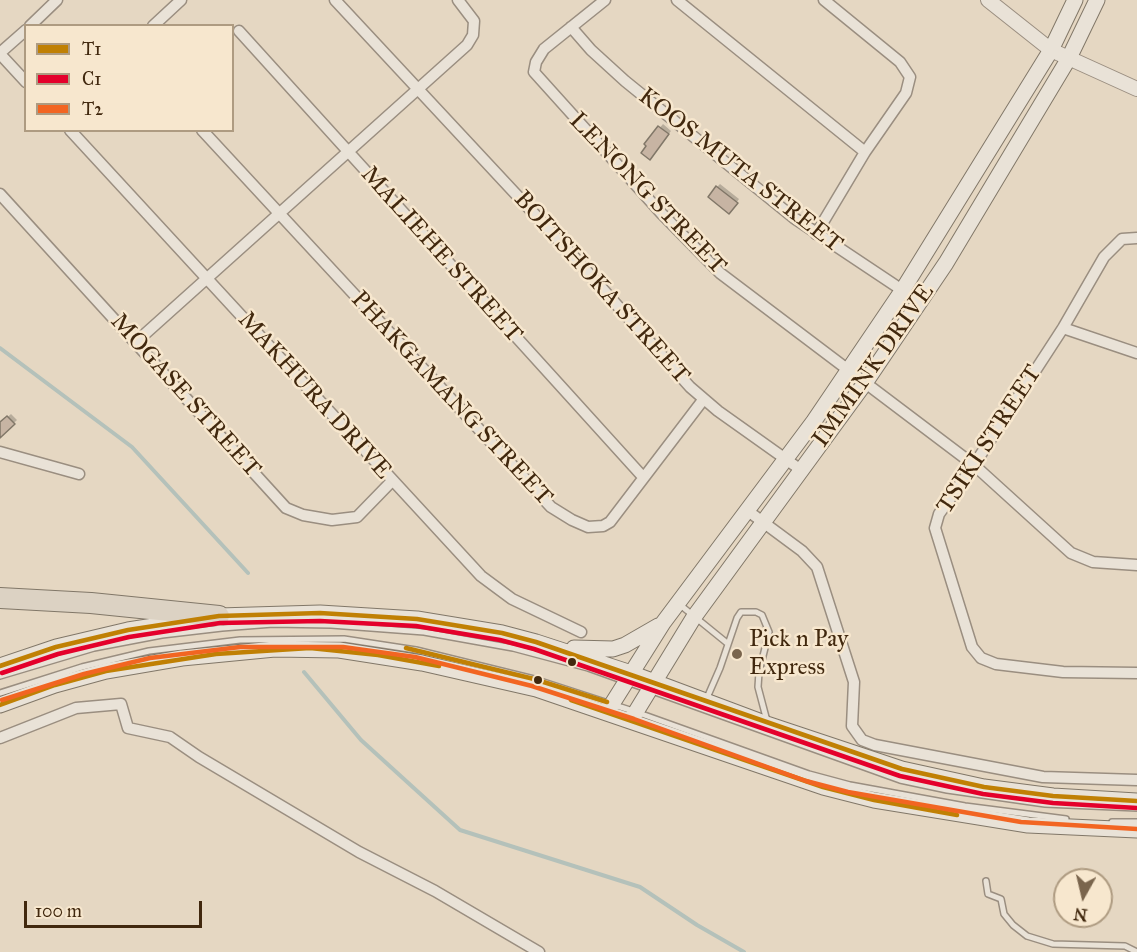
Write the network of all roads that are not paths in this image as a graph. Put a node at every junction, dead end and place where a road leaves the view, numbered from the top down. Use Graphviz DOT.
graph roads {
  1 [pos="57,0"];
  2 [pos="181,0"];
  3 [pos="335,0"];
  4 [pos="458,0"];
  5 [pos="604,0"];
  6 [pos="677,0"];
  7 [pos="824,0"];
  8 [pos="988,0"];
  9 [pos="1075,0"];
  10 [pos="1097,0"];
  11 [pos="32,24"];
  12 [pos="155,24"];
  13 [pos="571,27"];
  14 [pos="239,31"];
  15 [pos="24,32"];
  16 [pos="1051,50"];
  17 [pos="0,54"];
  18 [pos="1069,58"];
  19 [pos="24,80"];
  20 [pos="417,87"];
  21 [pos="1137,89"];
  22 [pos="72,132"];
  23 [pos="204,132"];
  24 [pos="347,151"];
  25 [pos="865,152"];
  26 [pos="0,194"];
  27 [pos="277,213"];
  28 [pos="816,234"];
  29 [pos="1137,238"];
  30 [pos="206,277"];
  31 [pos="902,291"];
  32 [pos="920,302"];
  33 [pos="1063,328"];
  34 [pos="136,342"];
  35 [pos="1137,353"];
  36 [pos="848,371"];
  37 [pos="865,383"];
  38 [pos="703,400"];
  39 [pos="0,452"];
  40 [pos="786,459"];
  41 [pos="975,465"];
  42 [pos="801,470"];
  43 [pos="79,474"];
  44 [pos="643,477"];
  45 [pos="391,482"];
  46 [pos="748,511"];
  47 [pos="765,523"];
  48 [pos="1137,565"];
  49 [pos="0,598"];
  50 [pos="678,603"];
  51 [pos="219,616"];
  52 [pos="694,617"];
  53 [pos="663,623"];
  54 [pos="581,632"];
  55 [pos="536,642"];
  56 [pos="727,643"];
  57 [pos="0,666"];
  58 [pos="1137,673"];
  59 [pos="0,676"];
  60 [pos="627,677"];
  61 [pos="652,686"];
  62 [pos="0,693"];
  63 [pos="705,701"];
  64 [pos="0,705"];
  65 [pos="610,708"];
  66 [pos="634,716"];
  67 [pos="767,724"];
  68 [pos="0,738"];
  69 [pos="1137,780"];
  70 [pos="1137,801"];
  71 [pos="1137,808"];
  72 [pos="1136,830"];
  73 [pos="986,881"];
  74 [pos="539,952"];
  75 [pos="1137,952"];
  1 -- 11 [label="street"];
  2 -- 12 [label="street"];
  3 -- 20 [label="street, BOITSHOKA STREET"];
  4 -- 20 [label="street"];
  5 -- 13 [label="street, LENONG STREET"];
  6 -- 25 [label="street"];
  7 -- 25 [label="street"];
  8 -- 16 [label="street"];
  9 -- 16 [label="main road, IMMINK DRIVE"];
  10 -- 18 [label="main road, IMMINK DRIVE"];
  13 -- 28 [label="street, KOOS MUTA STREET"];
  13 -- 36 [label="street, LENONG STREET"];
  14 -- 24 [label="street, MALIEHE STREET"];
  15 -- 17 [label="street"];
  16 -- 18 [label="street"];
  16 -- 31 [label="main road, IMMINK DRIVE"];
  17 -- 19 [label="street"];
  18 -- 21 [label="street"];
  18 -- 32 [label="main road, IMMINK DRIVE"];
  20 -- 24 [label="street"];
  20 -- 38 [label="street, BOITSHOKA STREET"];
  22 -- 30 [label="street, MAKHURA DRIVE"];
  23 -- 27 [label="street, PHAKGAMANG STREET"];
  24 -- 27 [label="street"];
  24 -- 44 [label="street, MALIEHE STREET"];
  25 -- 28 [label="street"];
  26 -- 34 [label="street, MOGASE STREET"];
  27 -- 30 [label="street"];
  27 -- 44 [label="street, PHAKGAMANG STREET"];
  28 -- 31 [label="street, KOOS MUTA STREET"];
  29 -- 33 [label="street, TSIKI STREET"];
  30 -- 34 [label="street"];
  30 -- 45 [label="street, MAKHURA DRIVE"];
  31 -- 32 [label="street, KOOS MUTA STREET"];
  31 -- 36 [label="main road, IMMINK DRIVE"];
  32 -- 37 [label="main road, IMMINK DRIVE"];
  33 -- 35 [label="street"];
  33 -- 41 [label="street, TSIKI STREET"];
  34 -- 45 [label="street, MOGASE STREET"];
  36 -- 37 [label="street, LENONG STREET"];
  36 -- 40 [label="main road, IMMINK DRIVE"];
  37 -- 41 [label="street, LENONG STREET"];
  37 -- 42 [label="main road, IMMINK DRIVE"];
  38 -- 40 [label="street, BOITSHOKA STREET"];
  38 -- 44 [label="street, PHAKGAMANG STREET"];
  39 -- 43 [label="street"];
  40 -- 42 [label="street, BOITSHOKA STREET"];
  40 -- 46 [label="main road, IMMINK DRIVE"];
  41 -- 48 [label="street, LENONG STREET"];
  41 -- 58 [label="street, TSIKI STREET"];
  42 -- 47 [label="main road, IMMINK DRIVE"];
  45 -- 54 [label="street, MAKHURA DRIVE"];
  46 -- 47 [label="street"];
  46 -- 50 [label="main road, IMMINK DRIVE"];
  47 -- 52 [label="main road, IMMINK DRIVE"];
  47 -- 69 [label="street"];
  49 -- 51 [label="highway"];
  50 -- 52 [label="lane"];
  50 -- 53 [label="main road, IMMINK DRIVE"];
  51 -- 55 [label="main road"];
  51 -- 57 [label="main road"];
  52 -- 56 [label="lane"];
  52 -- 61 [label="main road, IMMINK DRIVE"];
  53 -- 55 [label="main road"];
  53 -- 60 [label="main road, IMMINK DRIVE"];
  55 -- 60 [label="main road"];
  56 -- 63 [label="lane"];
  56 -- 67 [label="lane"];
  59 -- 60 [label="lane"];
  60 -- 61 [label="main road"];
  60 -- 65 [label="main road, IMMINK DRIVE"];
  61 -- 63 [label="main road"];
  61 -- 66 [label="main road, IMMINK DRIVE"];
  61 -- 71 [label="lane"];
  62 -- 65 [label="lane"];
  63 -- 67 [label="main road"];
  64 -- 65 [label="main road"];
  65 -- 66 [label="main road"];
  66 -- 72 [label="main road"];
  67 -- 70 [label="main road"];
  68 -- 74 [label="street"];
  73 -- 75 [label="lane"];
}
